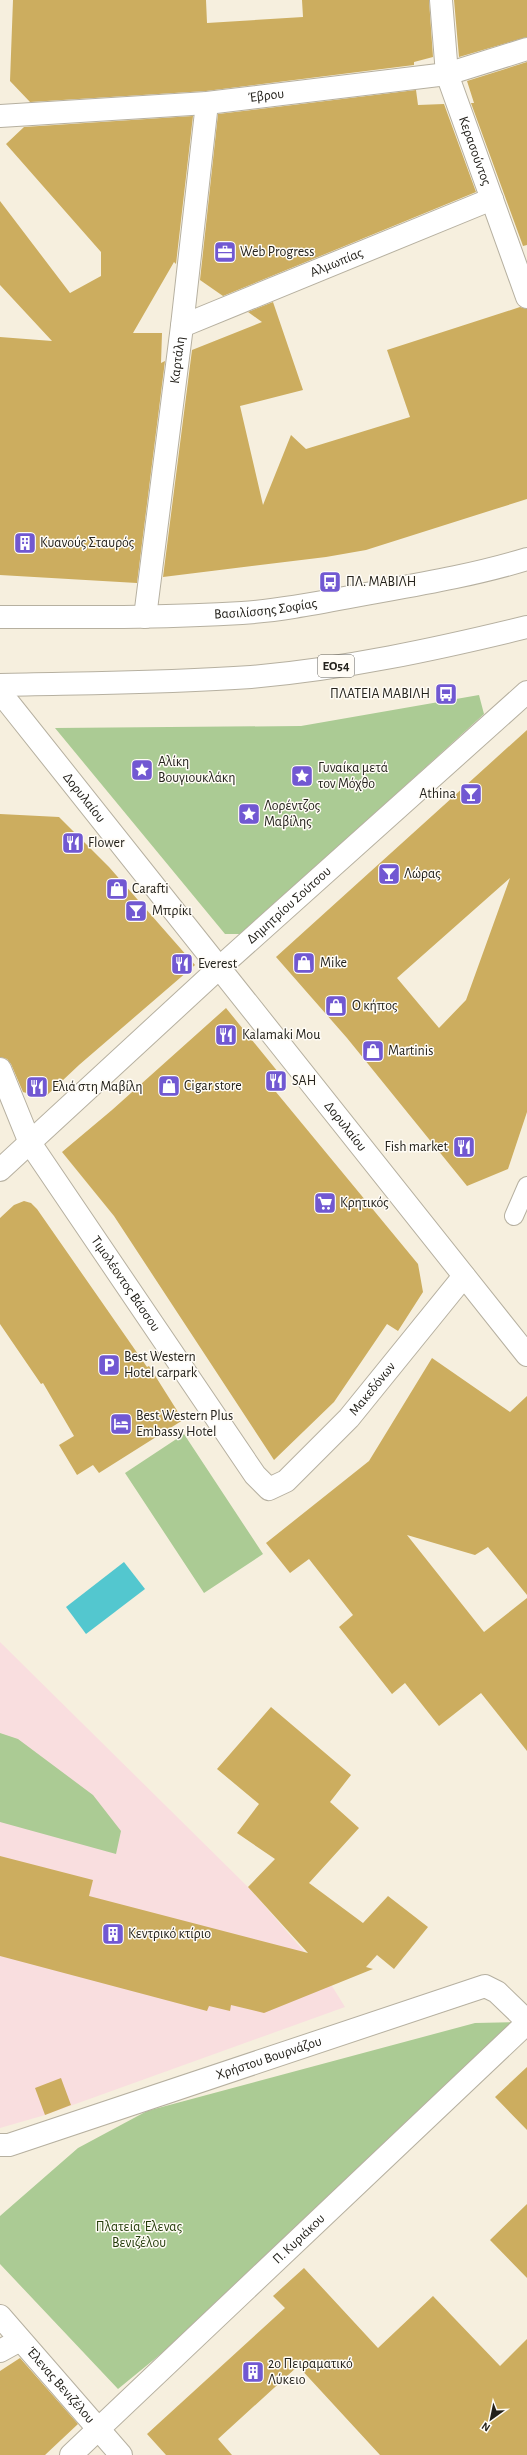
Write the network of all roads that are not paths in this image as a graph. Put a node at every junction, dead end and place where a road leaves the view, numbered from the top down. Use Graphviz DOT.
graph roads {
  1 [pos="441,0"];
  2 [pos="527,49"];
  3 [pos="448,74"];
  4 [pos="207,103"];
  5 [pos="0,116"];
  6 [pos="492,199"];
  7 [pos="527,297"];
  8 [pos="182,326"];
  9 [pos="527,559"];
  10 [pos="0,617"];
  11 [pos="144,617"];
  12 [pos="527,627"];
  13 [pos="0,685"];
  14 [pos="0,692"];
  15 [pos="527,692"];
  16 [pos="220,968"];
  17 [pos="0,1069"];
  18 [pos="30,1143"];
  19 [pos="0,1170"];
  20 [pos="527,1186"];
  21 [pos="514,1216"];
  22 [pos="464,1276"];
  23 [pos="527,1355"];
  24 [pos="269,1489"];
  25 [pos="527,2022"];
  26 [pos="0,2145"];
  27 [pos="0,2316"];
  28 [pos="20,2340"];
  29 [pos="0,2351"];
  30 [pos="98,2430"];
  31 [pos="71,2455"];
  32 [pos="121,2455"];
  1 -- 3 [label="street, Κερασούντος"];
  2 -- 3 [label="street, Έβρου"];
  3 -- 4 [label="street, Έβρου"];
  3 -- 6 [label="street, Κερασούντος"];
  4 -- 5 [label="street, Έβρου"];
  4 -- 8 [label="street, Καρτάλη"];
  6 -- 7 [label="street, Κερασούντος"];
  6 -- 8 [label="street, Αλμωπίας"];
  8 -- 11 [label="street, Καρτάλη"];
  9 -- 11 [label="street, Βασιλίσσης Σοφίας"];
  10 -- 11 [label="street, Βασιλίσσης Σοφίας"];
  12 -- 13 [label="street, ΕΟ54"];
  14 -- 16 [label="street, Δορυλαίου"];
  15 -- 16 [label="street, Δημητρίου Σούτσου"];
  16 -- 18 [label="street, Δημητρίου Σούτσου"];
  16 -- 22 [label="street, Δορυλαίου"];
  17 -- 18 [label="street, Τιμολέοντος Βάσσου"];
  18 -- 19 [label="street, Δημητρίου Σούτσου"];
  18 -- 24 [label="street, Τιμολέοντος Βάσσου"];
  20 -- 21 [label="street"];
  22 -- 23 [label="street, Δορυλαίου"];
  22 -- 24 [label="street, Μακεδόνων"];
  25 -- 26 [label="street, Χρήστου Βουρνάζου"];
  25 -- 30 [label="street, Π. Κυριάκου"];
  27 -- 28 [label="street, Έλενας Βενιζέλου"];
  28 -- 29 [label="street"];
  28 -- 30 [label="street, Έλενας Βενιζέλου"];
  30 -- 31 [label="street, Π. Κυριάκου"];
  30 -- 32 [label="street, Έλενας Βενιζέλου"];
}
